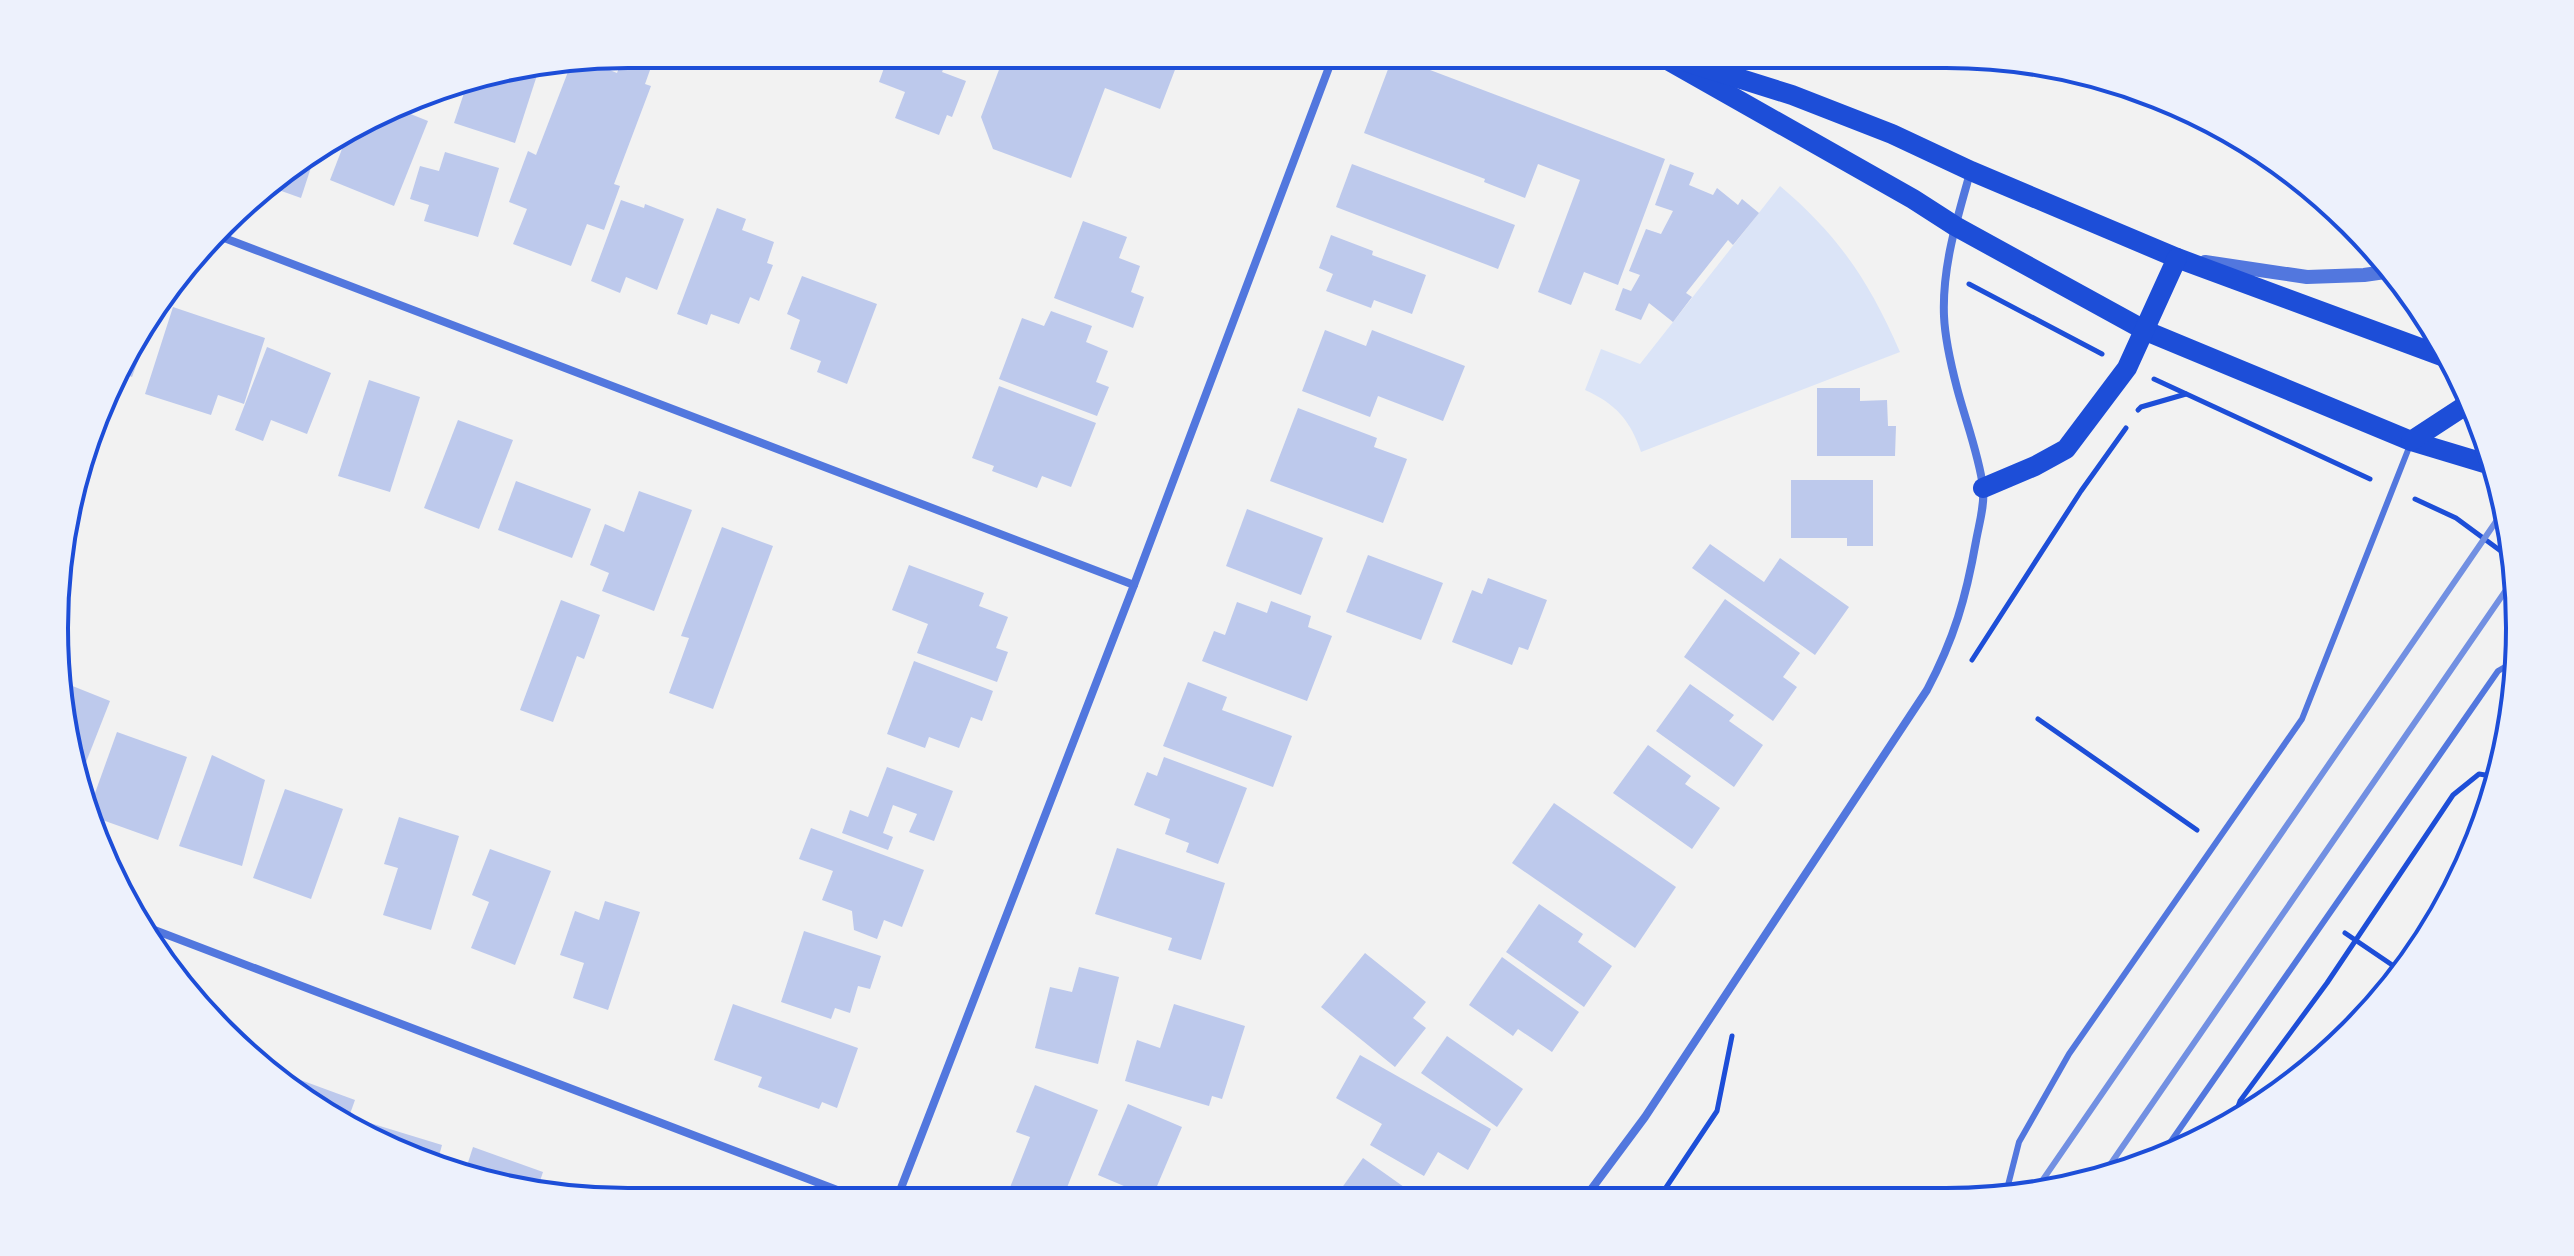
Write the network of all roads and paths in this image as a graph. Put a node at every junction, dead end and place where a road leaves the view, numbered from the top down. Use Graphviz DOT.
graph roads {
  1 [pos="1329,68"];
  2 [pos="1684,68"];
  3 [pos="1704,68"];
  4 [pos="1971,171"];
  5 [pos="1955,226"];
  6 [pos="226,239"];
  7 [pos="2177,258"];
  8 [pos="1947,272"];
  9 [pos="2378,273"];
  10 [pos="2146,331"];
  11 [pos="2434,353"];
  12 [pos="2127,368"];
  13 [pos="2461,409"];
  14 [pos="2411,441"];
  15 [pos="2480,462"];
  16 [pos="1983,488"];
  17 [pos="2393,489"];
  18 [pos="2500,551"];
  19 [pos="1134,585"];
  20 [pos="2505,667"];
  21 [pos="2038,719"];
  22 [pos="2486,775"];
  23 [pos="2216,843"];
  24 [pos="2326,919"];
  25 [pos="157,931"];
  26 [pos="2355,940"];
  27 [pos="2393,965"];
  28 [pos="2238,1105"];
  29 [pos="2172,1140"];
  30 [pos="1692,1150"];
  31 [pos="2008,1184"];
  32 [pos="832,1188"];
  33 [pos="901,1188"];
  34 [pos="1592,1188"];
  35 [pos="1666,1188"];
  1 -- 19 [label="street"];
  2 -- 5 [label="main road"];
  3 -- 4 [label="main road"];
  4 -- 5 [label="street"];
  4 -- 7 [label="main road"];
  5 -- 8 [label="street"];
  5 -- 10 [label="main road"];
  6 -- 19 [label="street"];
  7 -- 9 [label="street"];
  7 -- 10 [label="main road"];
  7 -- 11 [label="main road"];
  8 -- 12 [label="path"];
  8 -- 16 [label="street"];
  10 -- 12 [label="main road"];
  10 -- 14 [label="main road"];
  12 -- 16 [label="main road"];
  12 -- 17 [label="path"];
  13 -- 14 [label="main road"];
  14 -- 15 [label="main road"];
  14 -- 17 [label="lane"];
  16 -- 34 [label="street"];
  17 -- 18 [label="path"];
  17 -- 23 [label="lane"];
  19 -- 33 [label="street"];
  20 -- 24 [label="lane"];
  21 -- 23 [label="path"];
  22 -- 26 [label="path"];
  23 -- 31 [label="lane"];
  24 -- 26 [label="path"];
  24 -- 29 [label="lane"];
  25 -- 32 [label="street"];
  26 -- 27 [label="path"];
  26 -- 28 [label="path"];
  30 -- 35 [label="path"];
}
